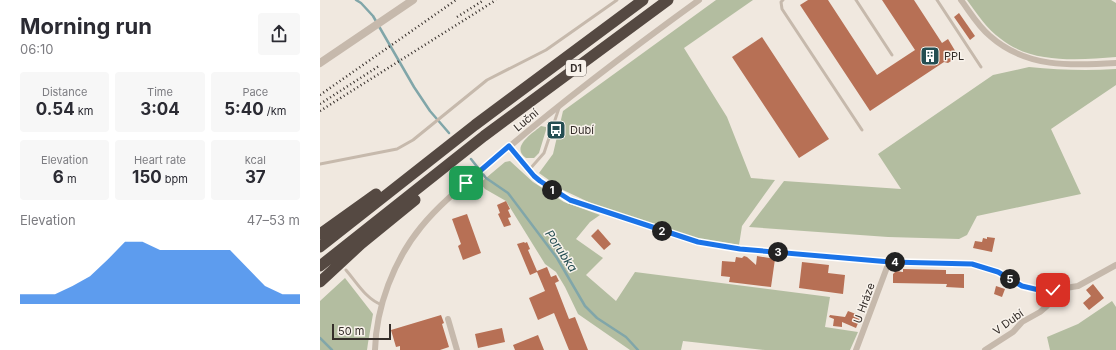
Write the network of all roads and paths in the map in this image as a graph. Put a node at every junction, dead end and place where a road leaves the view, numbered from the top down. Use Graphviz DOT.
graph roads {
  1 [pos="413,0"];
  2 [pos="617,0"];
  3 [pos="643,0"];
  4 [pos="668,0"];
  5 [pos="700,0"];
  6 [pos="783,0"];
  7 [pos="856,0"];
  8 [pos="937,0"];
  9 [pos="961,0"];
  10 [pos="892,55"];
  11 [pos="320,63"];
  12 [pos="1116,63"];
  13 [pos="981,67"];
  14 [pos="560,104"];
  15 [pos="862,130"];
  16 [pos="509,146"];
  17 [pos="436,156"];
  18 [pos="320,164"];
  19 [pos="445,168"];
  20 [pos="529,170"];
  21 [pos="320,234"];
  22 [pos="320,248"];
  23 [pos="890,262"];
  24 [pos="1116,265"];
  25 [pos="320,266"];
  26 [pos="346,270"];
  27 [pos="320,282"];
  28 [pos="1053,290"];
  29 [pos="382,305"];
  30 [pos="448,319"];
  31 [pos="375,350"];
  32 [pos="457,350"];
  33 [pos="856,350"];
  34 [pos="985,350"];
  1 -- 11 [label="street"];
  2 -- 18 [label="lane"];
  3 -- 17 [label="highway, D1"];
  4 -- 19 [label="highway, D1"];
  5 -- 14 [label="street, Luční"];
  6 -- 15 [label="lane"];
  7 -- 10 [label="lane"];
  8 -- 13 [label="lane"];
  9 -- 12 [label="street"];
  14 -- 16 [label="street, Luční"];
  14 -- 20 [label="lane"];
  16 -- 20 [label="street"];
  16 -- 29 [label="street, Luční"];
  17 -- 21 [label="highway"];
  17 -- 22 [label="highway, D1"];
  19 -- 25 [label="highway, D1"];
  19 -- 27 [label="highway"];
  20 -- 23 [label="street"];
  23 -- 28 [label="street"];
  23 -- 33 [label="street, U Hráze"];
  24 -- 28 [label="street"];
  26 -- 29 [label="lane"];
  28 -- 34 [label="street, V Dubí"];
  29 -- 31 [label="street, Luční"];
  30 -- 32 [label="street"];
}
